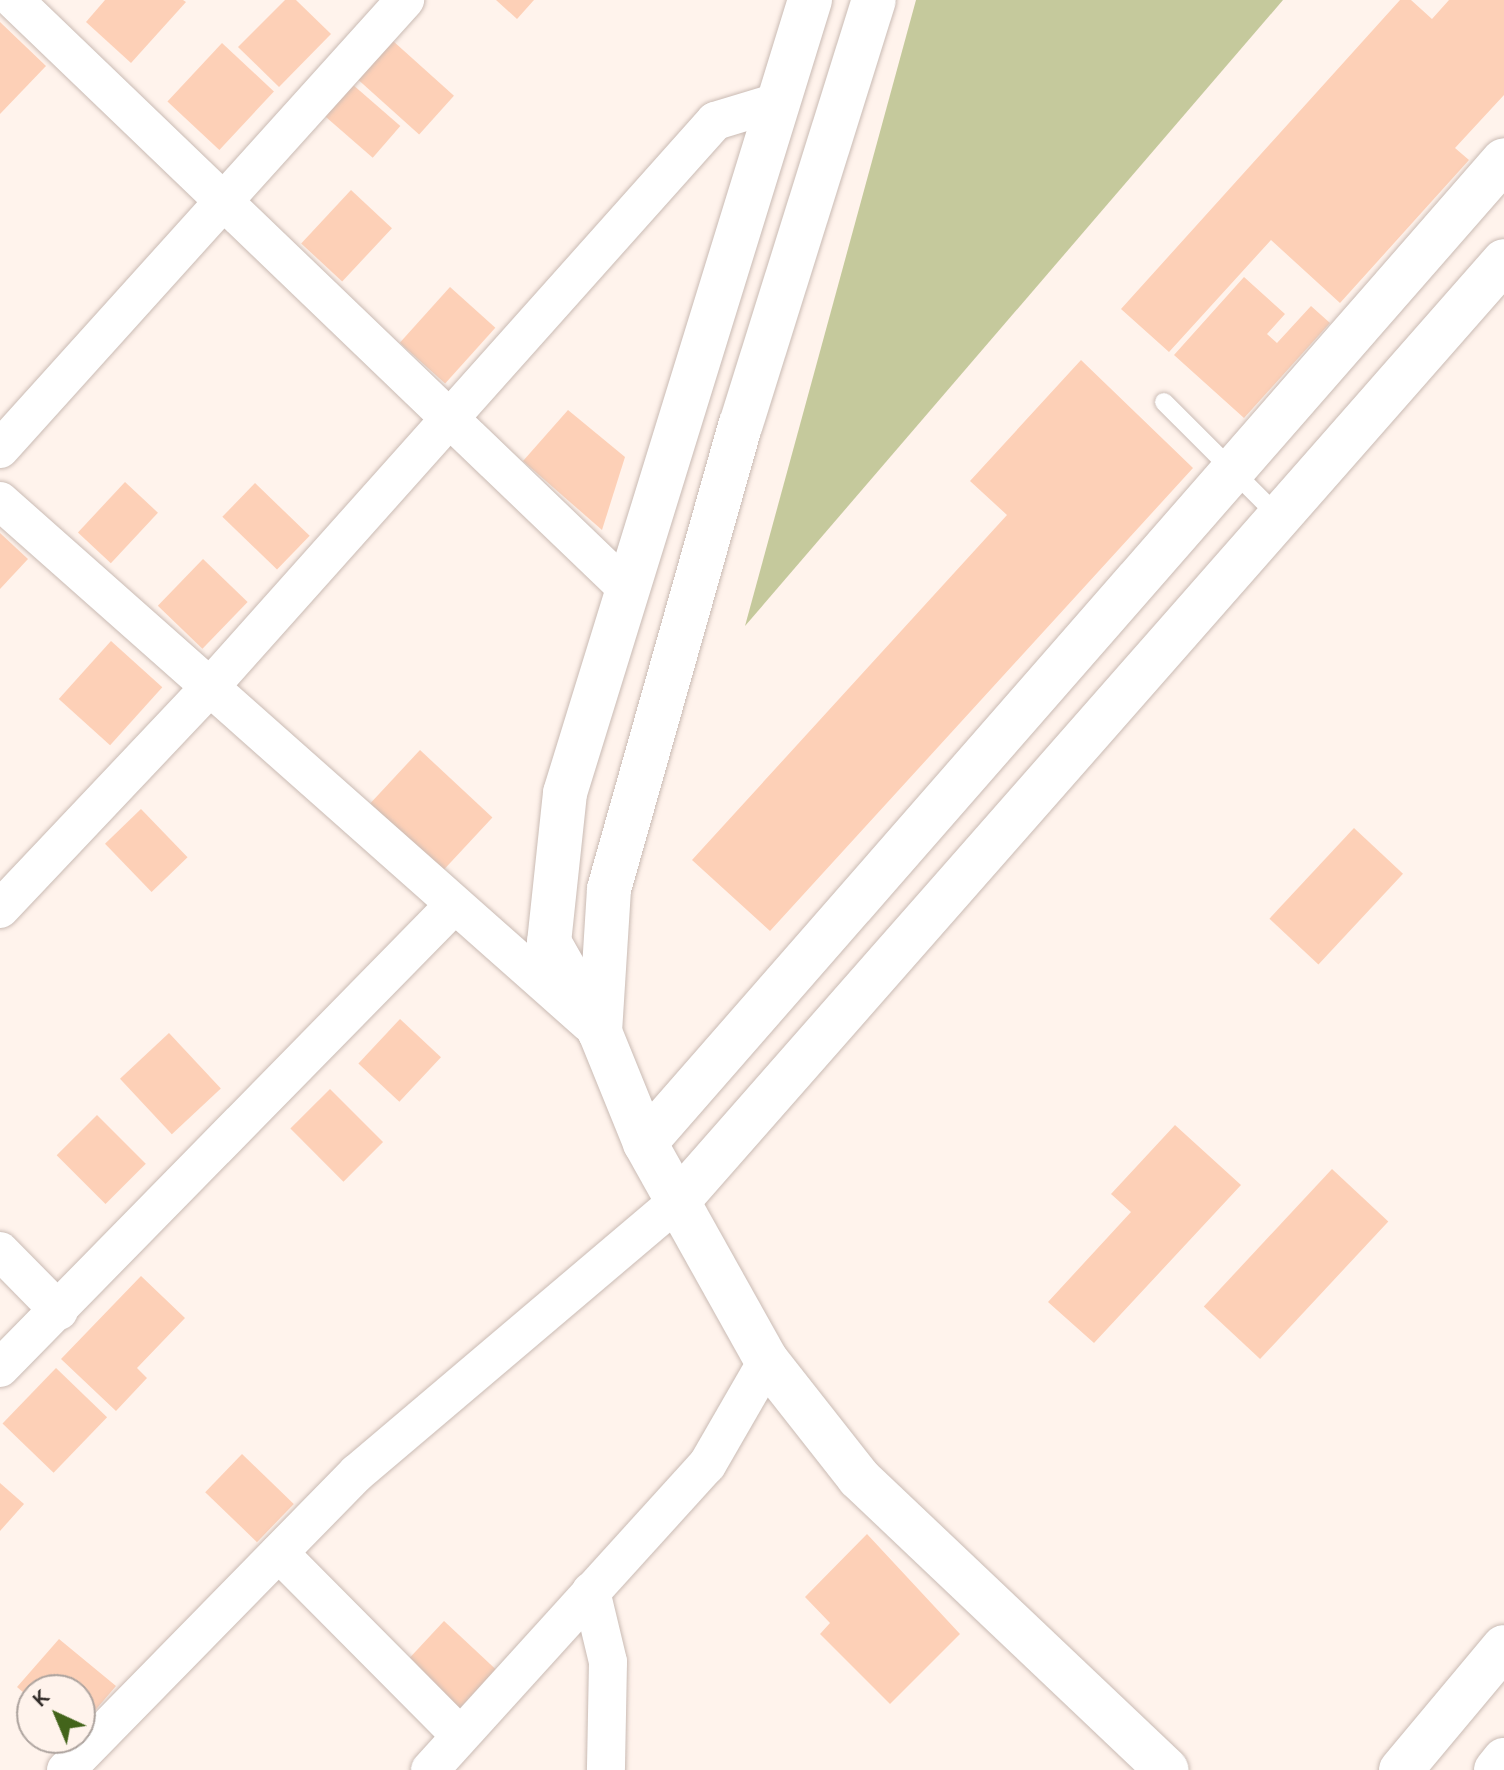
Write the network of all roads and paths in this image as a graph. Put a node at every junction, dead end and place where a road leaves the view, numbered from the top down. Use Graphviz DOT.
graph roads {
  1 [pos="14,0"];
  2 [pos="405,0"];
  3 [pos="810,0"];
  4 [pos="874,0"];
  5 [pos="781,101"];
  6 [pos="1504,160"];
  7 [pos="223,202"];
  8 [pos="1504,261"];
  9 [pos="1164,402"];
  10 [pos="447,419"];
  11 [pos="0,449"];
  12 [pos="1233,472"];
  13 [pos="0,501"];
  14 [pos="1278,516"];
  15 [pos="626,588"];
  16 [pos="209,688"];
  17 [pos="454,905"];
  18 [pos="0,909"];
  19 [pos="600,1032"];
  20 [pos="645,1143"];
  21 [pos="678,1201"];
  22 [pos="0,1251"];
  23 [pos="59,1311"];
  24 [pos="767,1361"];
  25 [pos="0,1368"];
  26 [pos="279,1553"];
  27 [pos="591,1591"];
  28 [pos="1504,1647"];
  29 [pos="460,1735"];
  30 [pos="1504,1760"];
  31 [pos="66,1770"];
  32 [pos="430,1770"];
  33 [pos="606,1770"];
  34 [pos="1167,1770"];
  35 [pos="1401,1770"];
  36 [pos="1496,1770"];
  1 -- 7 [label="street"];
  2 -- 7 [label="street"];
  3 -- 5 [label="main road"];
  4 -- 19 [label="main road"];
  5 -- 10 [label="street"];
  5 -- 15 [label="main road"];
  6 -- 12 [label="main road"];
  7 -- 10 [label="street"];
  7 -- 11 [label="street"];
  8 -- 14 [label="main road"];
  9 -- 12 [label="lane"];
  10 -- 15 [label="street"];
  10 -- 16 [label="street"];
  12 -- 14 [label="lane"];
  12 -- 20 [label="main road"];
  13 -- 16 [label="street"];
  14 -- 21 [label="main road"];
  15 -- 19 [label="main road"];
  16 -- 17 [label="street"];
  16 -- 18 [label="street"];
  17 -- 19 [label="street"];
  17 -- 23 [label="street"];
  19 -- 20 [label="main road"];
  20 -- 21 [label="main road"];
  21 -- 24 [label="main road"];
  21 -- 26 [label="street"];
  22 -- 23 [label="street"];
  23 -- 25 [label="street"];
  24 -- 27 [label="street"];
  24 -- 34 [label="main road"];
  26 -- 29 [label="street"];
  26 -- 31 [label="street"];
  27 -- 29 [label="street"];
  27 -- 33 [label="street"];
  28 -- 35 [label="main road"];
  29 -- 32 [label="street"];
  30 -- 36 [label="main road"];
}
